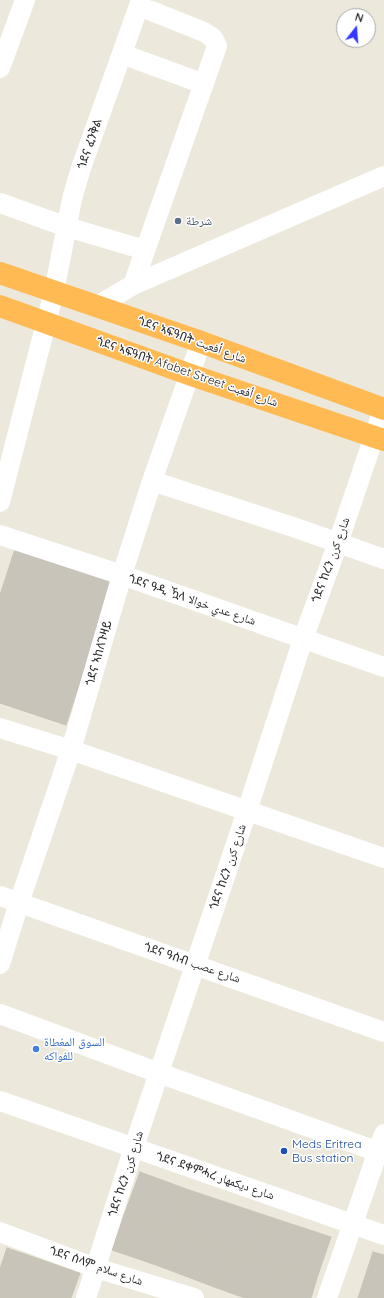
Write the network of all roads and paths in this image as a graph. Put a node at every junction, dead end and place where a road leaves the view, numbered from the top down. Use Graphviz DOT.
graph roads {
  1 [pos="25,0"];
  2 [pos="140,3"];
  3 [pos="122,54"];
  4 [pos="0,68"];
  5 [pos="204,84"];
  6 [pos="384,176"];
  7 [pos="0,203"];
  8 [pos="67,227"];
  9 [pos="145,250"];
  10 [pos="0,273"];
  11 [pos="133,285"];
  12 [pos="54,292"];
  13 [pos="0,306"];
  14 [pos="97,306"];
  15 [pos="46,323"];
  16 [pos="201,342"];
  17 [pos="191,375"];
  18 [pos="384,408"];
  19 [pos="379,438"];
  20 [pos="152,481"];
  21 [pos="0,502"];
  22 [pos="0,535"];
  23 [pos="338,543"];
  24 [pos="384,559"];
  25 [pos="122,575"];
  26 [pos="303,638"];
  27 [pos="384,667"];
  28 [pos="0,728"];
  29 [pos="71,750"];
  30 [pos="247,811"];
  31 [pos="384,858"];
  32 [pos="0,896"];
  33 [pos="19,903"];
  34 [pos="0,964"];
  35 [pos="196,964"];
  36 [pos="0,1014"];
  37 [pos="384,1032"];
  38 [pos="159,1073"];
  39 [pos="0,1101"];
  40 [pos="382,1146"];
  41 [pos="134,1147"];
  42 [pos="352,1224"];
  43 [pos="0,1232"];
  44 [pos="384,1235"];
  45 [pos="96,1268"];
  46 [pos="86,1298"];
  47 [pos="194,1298"];
  48 [pos="327,1298"];
  1 -- 4 [label="street"];
  2 -- 3 [label="street, ጎደና ፈንቅል"];
  2 -- 5 [label="street"];
  3 -- 5 [label="street"];
  3 -- 8 [label="street, ጎደና ፈንቅል"];
  5 -- 9 [label="street"];
  6 -- 11 [label="street"];
  7 -- 8 [label="street"];
  8 -- 9 [label="street"];
  8 -- 12 [label="street, ጎደና ፈንቅል"];
  9 -- 11 [label="street"];
  10 -- 12 [label="highway, ጎደና ኣፍዓበት شارع أفعبت"];
  11 -- 14 [label="street"];
  12 -- 14 [label="highway, ጎደና ኣፍዓበት شارع أفعبت"];
  12 -- 15 [label="street, ጎደና ፈንቅል"];
  13 -- 15 [label="highway, ጎደና ኣፍዓበት Afabet Street شارع أفعبت"];
  14 -- 16 [label="highway, ጎደና ኣፍዓበት شارع أفعبت"];
  15 -- 17 [label="highway, ጎደና ኣፍዓበት Afabet Street شارع أفعبت"];
  15 -- 21 [label="street, ጎደና ፈንቅል"];
  16 -- 17 [label="street, ጎደና ኣከለጉዛይ"];
  16 -- 18 [label="highway, ጎደና ኣፍዓበት شارع أفعبت"];
  17 -- 19 [label="highway, ጎደና ኣፍዓበት Afabet Street شارع أفعبت"];
  17 -- 20 [label="street, ጎደና ኣከለጉዛይ"];
  18 -- 19 [label="street, ጎደና ከረን شارع كرن"];
  19 -- 23 [label="street, ጎደና ከረን شارع كرن"];
  20 -- 23 [label="street"];
  20 -- 25 [label="street, ጎደና ኣከለጉዛይ"];
  22 -- 25 [label="street, ጎደና ዓዲ ዃላ شارع عدي خوالا"];
  23 -- 24 [label="street"];
  23 -- 26 [label="street, ጎደና ከረን شارع كرن"];
  25 -- 26 [label="street, ጎደና ዓዲ ዃላ شارع عدي خوالا"];
  25 -- 29 [label="street, ጎደና ኣከለጉዛይ"];
  26 -- 27 [label="street, ጎደና ዓዲ ዃላ شارع عدي خوالا"];
  26 -- 30 [label="street, ጎደና ከረን شارع كرن"];
  28 -- 29 [label="street"];
  29 -- 30 [label="street"];
  29 -- 33 [label="street, ጎደና ኣከለጉዛይ"];
  30 -- 31 [label="street"];
  30 -- 35 [label="street, ጎደና ከረን شارع كرن"];
  32 -- 33 [label="street, ጎደና ዓሰብ شارع عصب"];
  33 -- 34 [label="street, ጎደና ኣከለጉዛይ"];
  33 -- 35 [label="street, ጎደና ዓሰብ شارع عصب"];
  35 -- 37 [label="street, ጎደና ዓሰብ شارع عصب"];
  35 -- 38 [label="street, ጎደና ከረን شارع كرن"];
  36 -- 38 [label="street"];
  38 -- 40 [label="street"];
  38 -- 41 [label="street, ጎደና ከረን شارع كرن"];
  39 -- 41 [label="street, ጎደና ደቀምሓረ شارع ديكمهار"];
  40 -- 42 [label="street"];
  41 -- 42 [label="street, ጎደና ደቀምሓረ شارع ديكمهار"];
  41 -- 45 [label="street, ጎደና ከረን شارع كرن"];
  42 -- 44 [label="street, ጎደና ደቀምሓረ شارع ديكمهار"];
  42 -- 48 [label="street"];
  43 -- 45 [label="street, ጎደና ሰላም شارع سلام"];
  45 -- 46 [label="street, ጎደና ከረን شارع كرن"];
  45 -- 47 [label="street, ጎደና ሰላም شارع سلام"];
}
